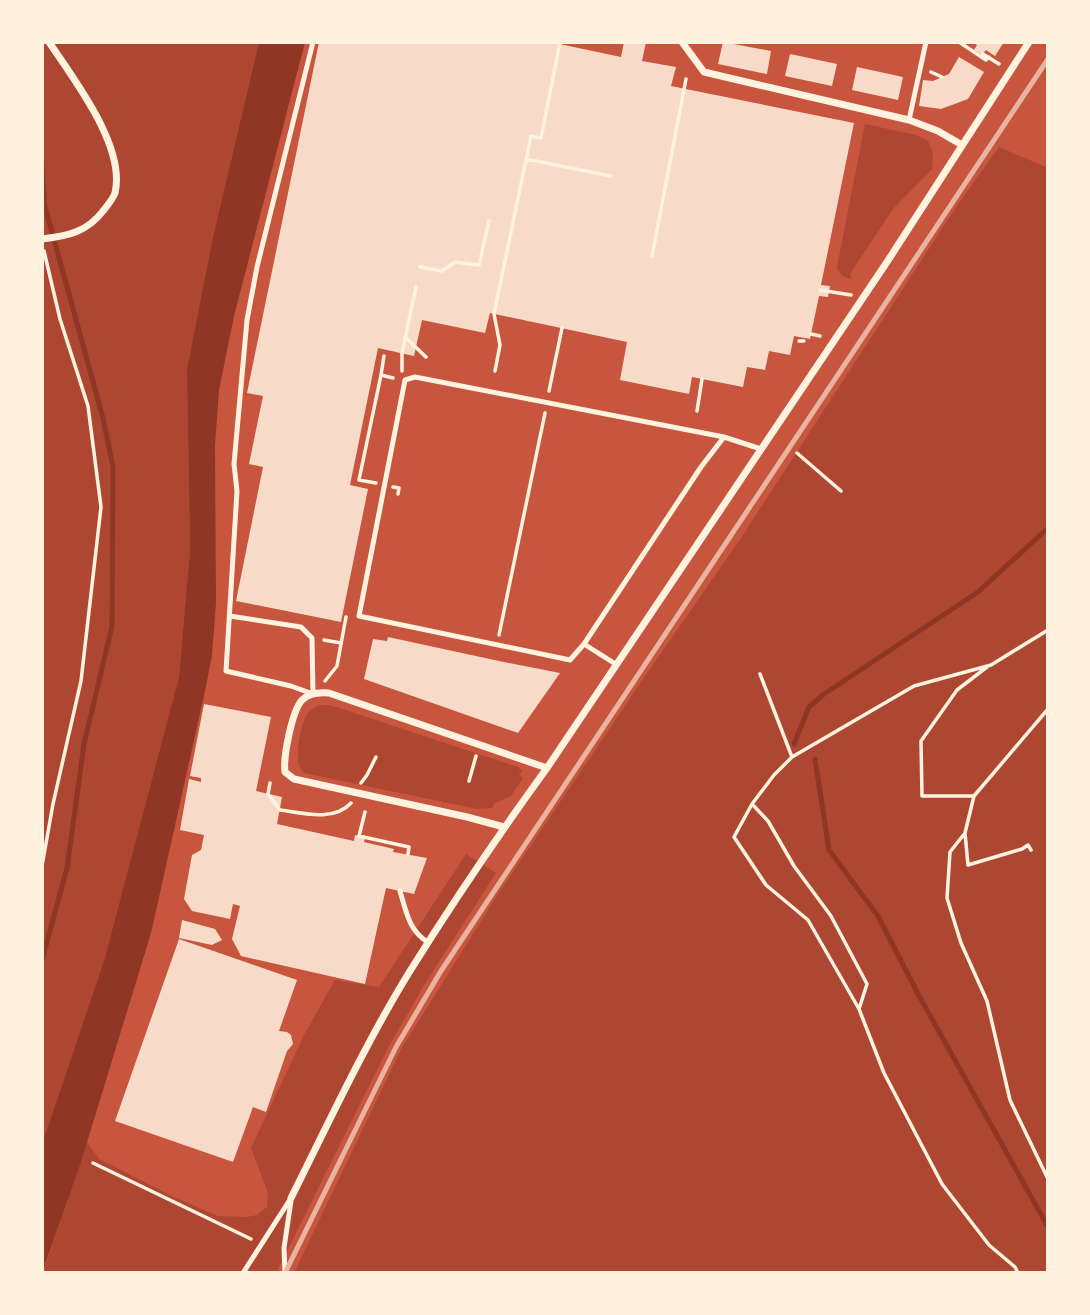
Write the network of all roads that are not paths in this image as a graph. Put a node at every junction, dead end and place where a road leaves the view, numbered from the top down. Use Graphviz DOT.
graph roads {
  1 [pos="313,42"];
  2 [pos="682,42"];
  3 [pos="926,42"];
  4 [pos="1030,42"];
  5 [pos="50,43"];
  6 [pos="909,120"];
  7 [pos="962,145"];
  8 [pos="42,240"];
  9 [pos="724,437"];
  10 [pos="761,449"];
  11 [pos="230,616"];
  12 [pos="584,644"];
  13 [pos="617,665"];
  14 [pos="313,694"];
  15 [pos="547,768"];
  16 [pos="504,827"];
  17 [pos="400,891"];
  18 [pos="428,942"];
  19 [pos="291,1198"];
  20 [pos="243,1273"];
  21 [pos="285,1273"];
  1 -- 11 [label="lane"];
  2 -- 6 [label="street"];
  3 -- 6 [label="lane"];
  4 -- 7 [label="street"];
  5 -- 8 [label="street"];
  6 -- 7 [label="street"];
  7 -- 10 [label="street"];
  9 -- 10 [label="lane"];
  9 -- 12 [label="lane"];
  9 -- 12 [label="lane"];
  10 -- 13 [label="street"];
  11 -- 14 [label="lane"];
  11 -- 14 [label="lane"];
  12 -- 13 [label="lane"];
  13 -- 15 [label="street"];
  14 -- 15 [label="street"];
  14 -- 16 [label="street"];
  15 -- 16 [label="street"];
  16 -- 18 [label="street"];
  17 -- 18 [label="lane"];
  18 -- 19 [label="street"];
  19 -- 20 [label="lane"];
  19 -- 21 [label="lane"];
}
